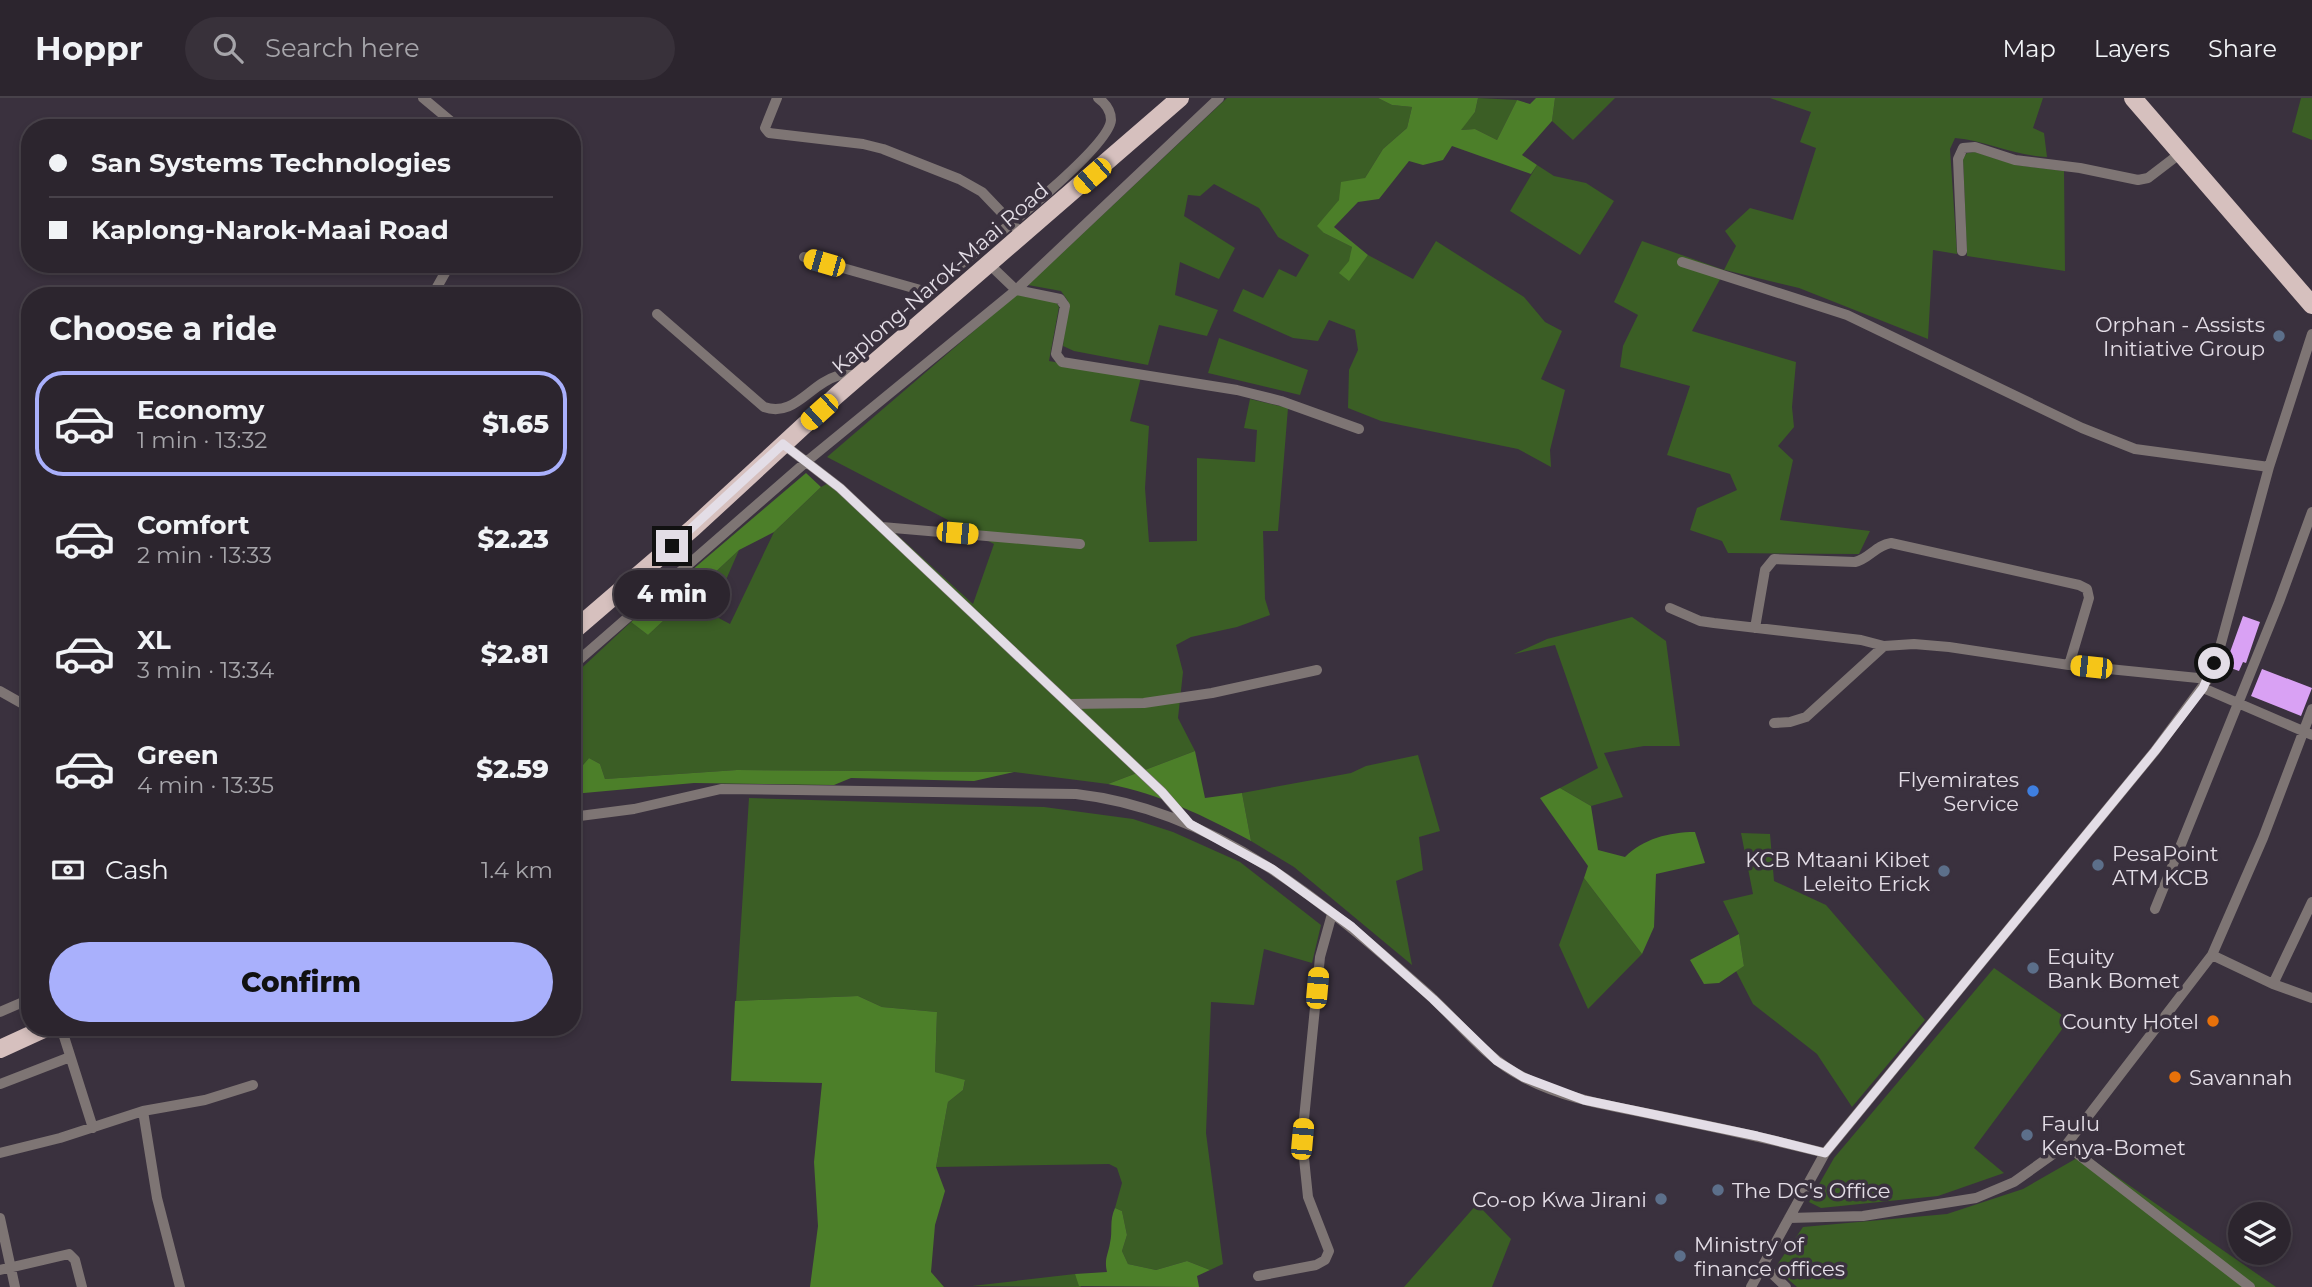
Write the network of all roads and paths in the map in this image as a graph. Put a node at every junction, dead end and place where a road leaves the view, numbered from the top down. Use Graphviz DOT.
graph roads {
  1 [pos="423,98"];
  2 [pos="778,98"];
  3 [pos="1098,98"];
  4 [pos="1180,98"];
  5 [pos="1219,98"];
  6 [pos="2133,98"];
  7 [pos="448,119"];
  8 [pos="2182,152"];
  9 [pos="1010,222"];
  10 [pos="1024,236"];
  11 [pos="1962,251"];
  12 [pos="804,257"];
  13 [pos="1682,262"];
  14 [pos="990,265"];
  15 [pos="1016,290"];
  16 [pos="2312,304"];
  17 [pos="657,314"];
  18 [pos="2312,334"];
  19 [pos="862,375"];
  20 [pos="1359,429"];
  21 [pos="783,444"];
  22 [pos="806,461"];
  23 [pos="2269,467"];
  24 [pos="2312,512"];
  25 [pos="882,527"];
  26 [pos="1080,544"];
  27 [pos="1670,608"];
  28 [pos="588,618"];
  29 [pos="581,624"];
  30 [pos="1755,628"];
  31 [pos="602,638"];
  32 [pos="1884,646"];
  33 [pos="581,658"];
  34 [pos="2069,665"];
  35 [pos="1318,670"];
  36 [pos="2206,683"];
  37 [pos="0,691"];
  38 [pos="2238,702"];
  39 [pos="21,703"];
  40 [pos="1069,704"];
  41 [pos="2312,709"];
  42 [pos="1774,723"];
  43 [pos="2307,733"];
  44 [pos="581,816"];
  45 [pos="1190,824"];
  46 [pos="2312,902"];
  47 [pos="2155,909"];
  48 [pos="1332,914"];
  49 [pos="2212,955"];
  50 [pos="2273,984"];
  51 [pos="2312,998"];
  52 [pos="21,1003"];
  53 [pos="0,1012"];
  54 [pos="28,1036"];
  55 [pos="64,1036"];
  56 [pos="0,1049"];
  57 [pos="70,1057"];
  58 [pos="0,1084"];
  59 [pos="253,1085"];
  60 [pos="143,1111"];
  61 [pos="93,1128"];
  62 [pos="2066,1145"];
  63 [pos="0,1153"];
  64 [pos="1825,1153"];
  65 [pos="0,1218"];
  66 [pos="1789,1219"];
  67 [pos="1763,1265"];
  68 [pos="5,1268"];
  69 [pos="1258,1276"];
  70 [pos="15,1287"];
  71 [pos="82,1287"];
  72 [pos="180,1287"];
  73 [pos="1751,1287"];
  74 [pos="1786,1287"];
  75 [pos="2250,1287"];
  1 -- 7 [label="street"];
  2 -- 9 [label="street"];
  3 -- 9 [label="street"];
  4 -- 10 [label="highway, Kaplong-Narok-Maai Road"];
  5 -- 15 [label="street"];
  6 -- 8 [label="highway"];
  8 -- 11 [label="street"];
  8 -- 16 [label="highway"];
  9 -- 10 [label="street"];
  9 -- 12 [label="street"];
  10 -- 14 [label="highway, Kaplong-Narok-Maai Road"];
  13 -- 23 [label="street"];
  14 -- 15 [label="street"];
  14 -- 19 [label="highway, Kaplong-Narok-Maai Road"];
  15 -- 20 [label="street"];
  15 -- 22 [label="street"];
  17 -- 19 [label="street"];
  18 -- 23 [label="street"];
  19 -- 21 [label="highway, Kaplong-Narok-Maai Road"];
  21 -- 22 [label="street"];
  21 -- 28 [label="highway, Kaplong-Narok-Maai Road"];
  22 -- 25 [label="street"];
  22 -- 31 [label="street"];
  23 -- 36 [label="street"];
  24 -- 38 [label="street"];
  25 -- 26 [label="street"];
  25 -- 40 [label="street"];
  27 -- 30 [label="street"];
  28 -- 29 [label="highway, Kaplong-Narok-Maai Road"];
  28 -- 31 [label="street"];
  30 -- 32 [label="street"];
  30 -- 34 [label="street"];
  31 -- 33 [label="street"];
  32 -- 34 [label="street"];
  32 -- 42 [label="street"];
  34 -- 36 [label="street"];
  35 -- 40 [label="street"];
  36 -- 38 [label="street"];
  36 -- 64 [label="street"];
  37 -- 39 [label="street"];
  38 -- 43 [label="street"];
  38 -- 47 [label="street"];
  40 -- 45 [label="street"];
  41 -- 43 [label="street"];
  43 -- 49 [label="street"];
  44 -- 45 [label="street"];
  45 -- 48 [label="street"];
  46 -- 50 [label="street"];
  48 -- 64 [label="street"];
  48 -- 69 [label="street"];
  49 -- 50 [label="street"];
  49 -- 62 [label="street"];
  50 -- 51 [label="street"];
  52 -- 53 [label="street"];
  54 -- 56 [label="highway"];
  55 -- 57 [label="street"];
  57 -- 58 [label="street"];
  57 -- 61 [label="street"];
  59 -- 60 [label="street"];
  60 -- 61 [label="street"];
  60 -- 72 [label="street"];
  61 -- 63 [label="street"];
  62 -- 66 [label="street"];
  62 -- 75 [label="street"];
  64 -- 66 [label="street"];
  65 -- 68 [label="street"];
  66 -- 67 [label="street"];
  67 -- 73 [label="street"];
  67 -- 74 [label="street"];
  68 -- 70 [label="street"];
  68 -- 71 [label="street"];
}
